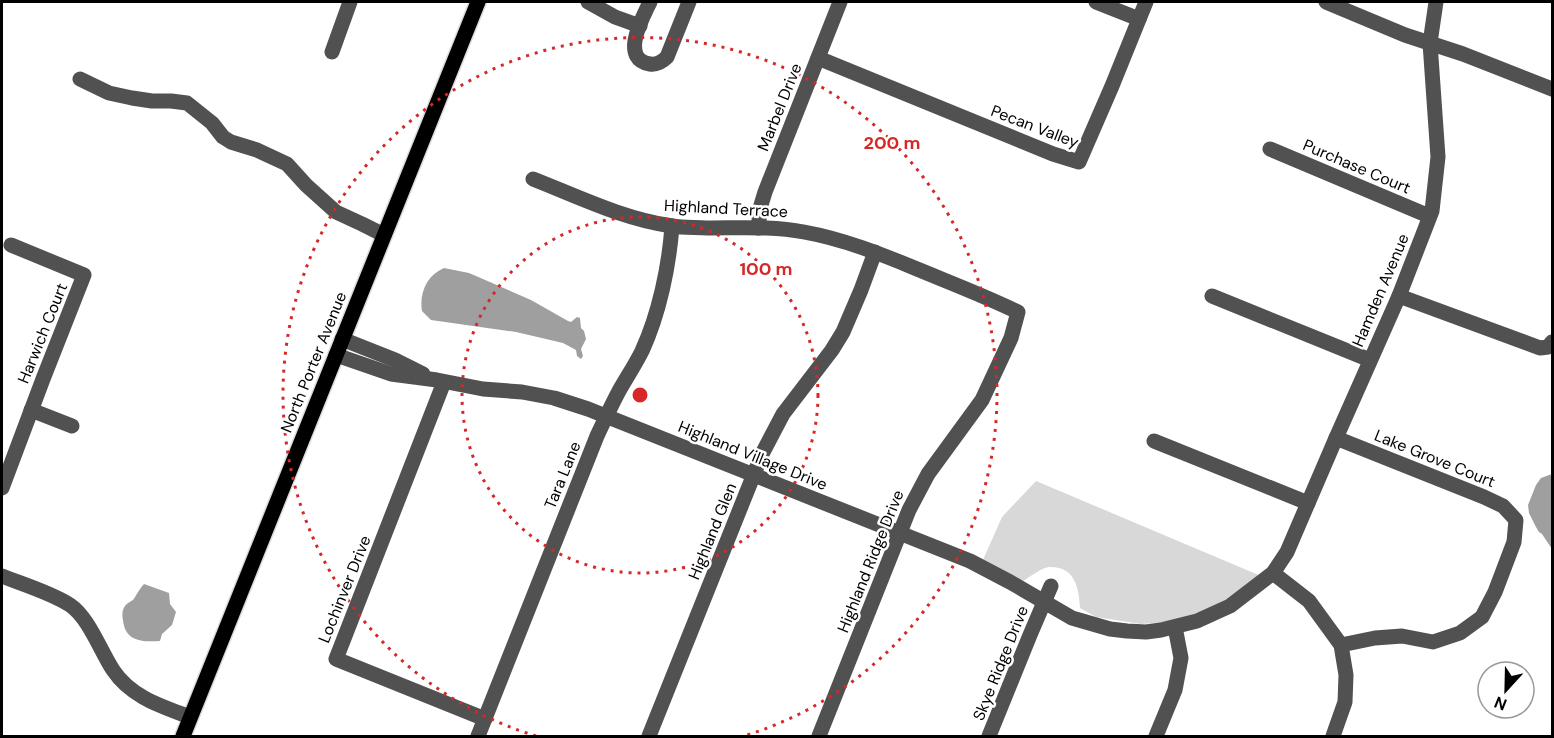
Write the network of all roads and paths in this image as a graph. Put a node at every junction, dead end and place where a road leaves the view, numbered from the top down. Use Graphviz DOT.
graph roads {
  1 [pos="350,2"];
  2 [pos="478,2"];
  3 [pos="588,2"];
  4 [pos="650,2"];
  5 [pos="689,2"];
  6 [pos="840,2"];
  7 [pos="1096,2"];
  8 [pos="1146,2"];
  9 [pos="1326,2"];
  10 [pos="1436,2"];
  11 [pos="1139,19"];
  12 [pos="640,26"];
  13 [pos="1430,43"];
  14 [pos="332,52"];
  15 [pos="818,58"];
  16 [pos="80,79"];
  17 [pos="1552,89"];
  18 [pos="1270,149"];
  19 [pos="533,179"];
  20 [pos="1430,216"];
  21 [pos="672,226"];
  22 [pos="758,228"];
  23 [pos="384,235"];
  24 [pos="12,245"];
  25 [pos="875,252"];
  26 [pos="1212,296"];
  27 [pos="1399,296"];
  28 [pos="1018,312"];
  29 [pos="342,339"];
  30 [pos="1552,342"];
  31 [pos="336,355"];
  32 [pos="1370,360"];
  33 [pos="441,381"];
  34 [pos="31,410"];
  35 [pos="606,416"];
  36 [pos="72,426"];
  37 [pos="1335,438"];
  38 [pos="1154,441"];
  39 [pos="754,474"];
  40 [pos="2,488"];
  41 [pos="1308,503"];
  42 [pos="899,533"];
  43 [pos="1274,573"];
  44 [pos="2,576"];
  45 [pos="1051,586"];
  46 [pos="1044,602"];
  47 [pos="1175,627"];
  48 [pos="1341,645"];
  49 [pos="190,717"];
  50 [pos="485,719"];
  51 [pos="183,736"];
  52 [pos="478,736"];
  53 [pos="649,736"];
  54 [pos="819,736"];
  55 [pos="989,736"];
  56 [pos="1156,736"];
  57 [pos="1334,736"];
  1 -- 14 [label="street"];
  2 -- 23 [label="main road, North Porter Avenue"];
  3 -- 12 [label="street"];
  4 -- 12 [label="street"];
  5 -- 12 [label="street"];
  6 -- 15 [label="street, Marbel Drive"];
  7 -- 11 [label="street"];
  8 -- 11 [label="street, Pecan Valley"];
  9 -- 13 [label="street"];
  10 -- 13 [label="street, Hamden Avenue"];
  11 -- 15 [label="street, Pecan Valley"];
  13 -- 17 [label="street"];
  13 -- 20 [label="street, Hamden Avenue"];
  15 -- 22 [label="street, Marbel Drive"];
  16 -- 23 [label="street"];
  18 -- 20 [label="street, Purchase Court"];
  19 -- 21 [label="street, Highland Terrace"];
  20 -- 27 [label="street, Hamden Avenue"];
  21 -- 22 [label="street, Highland Terrace"];
  21 -- 35 [label="street, Tara Lane"];
  22 -- 25 [label="street, Highland Terrace"];
  23 -- 29 [label="main road, North Porter Avenue"];
  24 -- 34 [label="street, Harwich Court"];
  25 -- 28 [label="street, Highland Terrace"];
  25 -- 39 [label="street, Highland Glen"];
  26 -- 32 [label="street"];
  27 -- 30 [label="street"];
  27 -- 32 [label="street, Hamden Avenue"];
  28 -- 42 [label="street, Highland Ridge Drive"];
  29 -- 31 [label="main road, North Porter Avenue"];
  29 -- 33 [label="street, Highland Village Drive"];
  31 -- 33 [label="street, Highland Village Drive"];
  31 -- 49 [label="main road, North Porter Avenue"];
  32 -- 37 [label="street, Hamden Avenue"];
  33 -- 35 [label="street, Highland Village Drive"];
  33 -- 50 [label="street, Lochinver Drive"];
  34 -- 36 [label="street, Harwich Court"];
  34 -- 40 [label="street, Harwich Court"];
  35 -- 39 [label="street, Highland Village Drive"];
  35 -- 50 [label="street, Tara Lane"];
  37 -- 41 [label="street, Hamden Avenue"];
  37 -- 48 [label="street, Lake Grove Court"];
  38 -- 41 [label="street"];
  39 -- 42 [label="street, Highland Village Drive"];
  39 -- 53 [label="street, Highland Glen"];
  41 -- 43 [label="street, Hamden Avenue"];
  42 -- 46 [label="street, Highland Village Drive"];
  42 -- 54 [label="street, Highland Ridge Drive"];
  43 -- 47 [label="street, Highland Village Drive"];
  43 -- 48 [label="street"];
  44 -- 49 [label="street"];
  45 -- 46 [label="street"];
  46 -- 47 [label="street, Highland Village Drive"];
  46 -- 55 [label="street, Skye Ridge Drive"];
  47 -- 56 [label="street"];
  48 -- 57 [label="street"];
  49 -- 51 [label="main road, North Porter Avenue"];
  50 -- 52 [label="street, Tara Lane"];
}
